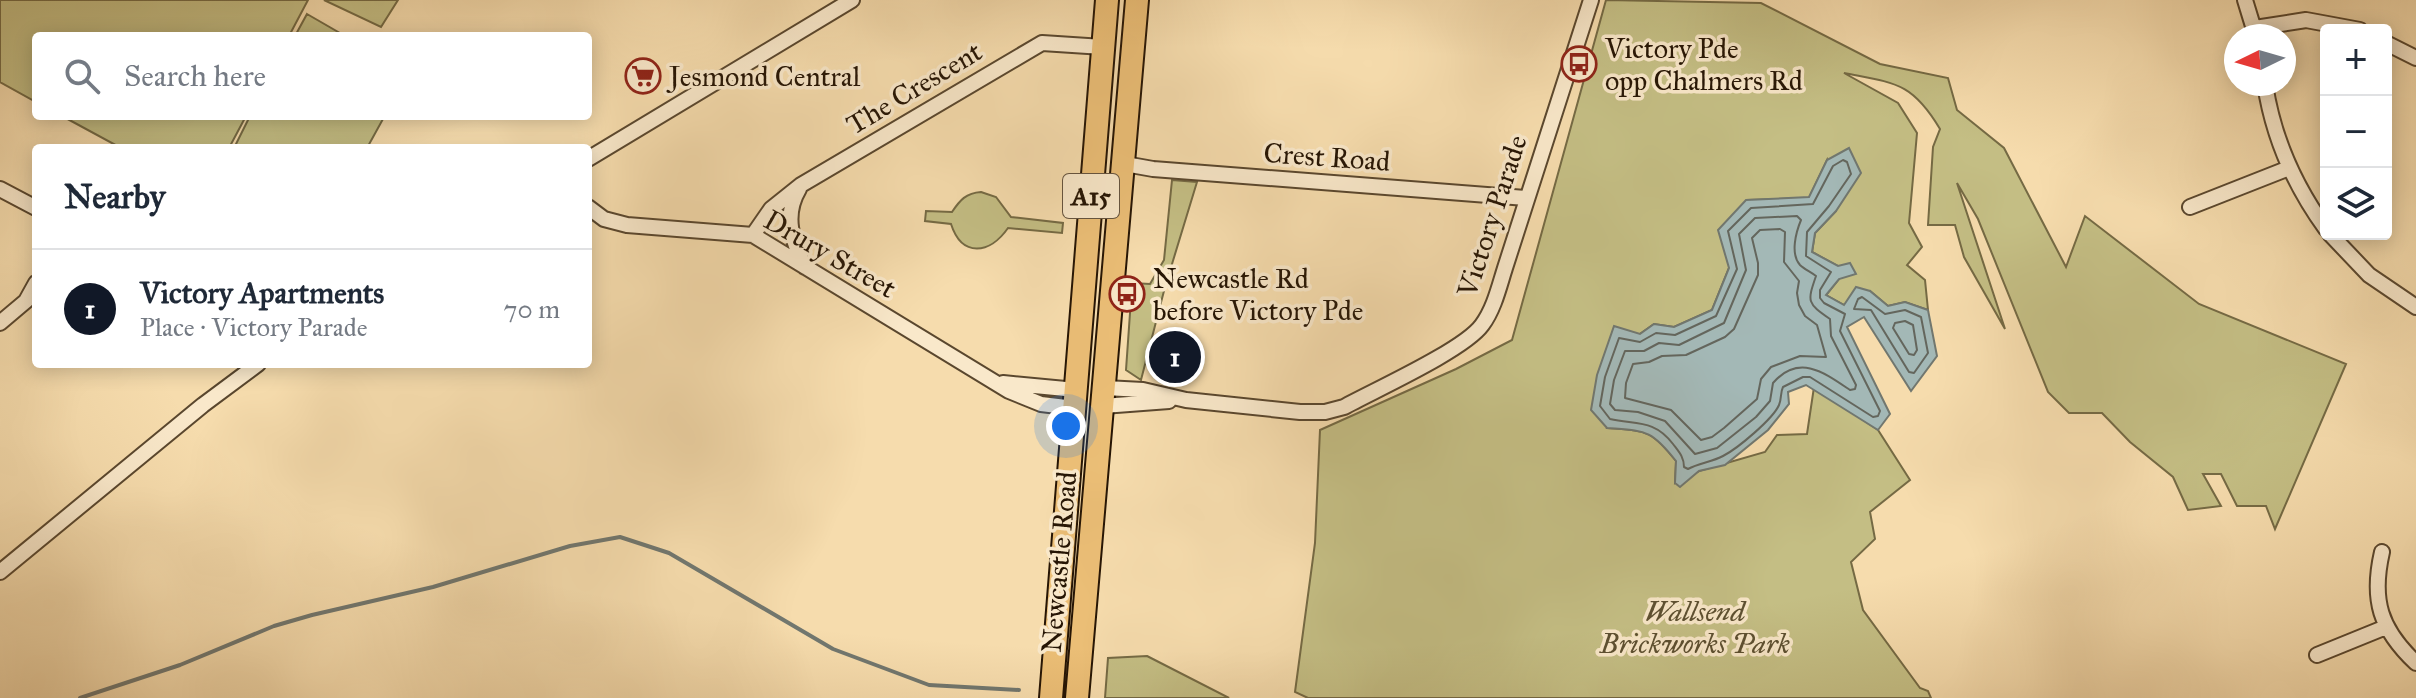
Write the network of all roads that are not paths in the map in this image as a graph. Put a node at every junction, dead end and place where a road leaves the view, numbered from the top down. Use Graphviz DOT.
graph roads {
  1 [pos="852,0"];
  2 [pos="1107,0"];
  3 [pos="1137,0"];
  4 [pos="1591,0"];
  5 [pos="2245,0"];
  6 [pos="2253,24"];
  7 [pos="2289,24"];
  8 [pos="2328,24"];
  9 [pos="2392,46"];
  10 [pos="1103,47"];
  11 [pos="2416,58"];
  12 [pos="2268,96"];
  13 [pos="592,157"];
  14 [pos="1125,164"];
  15 [pos="2289,168"];
  16 [pos="801,185"];
  17 [pos="0,189"];
  18 [pos="1526,198"];
  19 [pos="32,206"];
  20 [pos="2190,207"];
  21 [pos="592,210"];
  22 [pos="2320,221"];
  23 [pos="753,235"];
  24 [pos="2336,240"];
  25 [pos="805,267"];
  26 [pos="32,290"];
  27 [pos="2416,307"];
  28 [pos="0,323"];
  29 [pos="247,368"];
  30 [pos="1104,397"];
  31 [pos="1075,399"];
  32 [pos="2382,552"];
  33 [pos="0,572"];
  34 [pos="2386,627"];
  35 [pos="2317,655"];
  36 [pos="2416,663"];
  37 [pos="1051,698"];
  38 [pos="1077,698"];
  1 -- 13 [label="street"];
  2 -- 10 [label="highway, Newcastle Road / A15"];
  3 -- 14 [label="highway, Newcastle Road / A15"];
  4 -- 18 [label="street, Victory Parade"];
  5 -- 6 [label="street"];
  7 -- 8 [label="street"];
  9 -- 11 [label="street"];
  10 -- 16 [label="street, The Crescent"];
  10 -- 31 [label="highway, Newcastle Road / A15"];
  12 -- 15 [label="street"];
  14 -- 18 [label="street, Crest Road"];
  14 -- 30 [label="highway, Newcastle Road / A15"];
  15 -- 20 [label="street"];
  15 -- 22 [label="street"];
  16 -- 23 [label="street, The Crescent"];
  16 -- 25 [label="street"];
  17 -- 19 [label="street"];
  18 -- 30 [label="street, Victory Parade"];
  21 -- 23 [label="street, Drury Street"];
  23 -- 25 [label="street, Drury Street"];
  24 -- 27 [label="street"];
  25 -- 31 [label="street, Drury Street"];
  26 -- 28 [label="street"];
  29 -- 33 [label="street"];
  30 -- 31 [label="highway"];
  30 -- 38 [label="highway, Newcastle Road / A15"];
  31 -- 37 [label="highway, Newcastle Road / A15"];
  32 -- 34 [label="street"];
  34 -- 35 [label="street"];
  34 -- 36 [label="street"];
}
